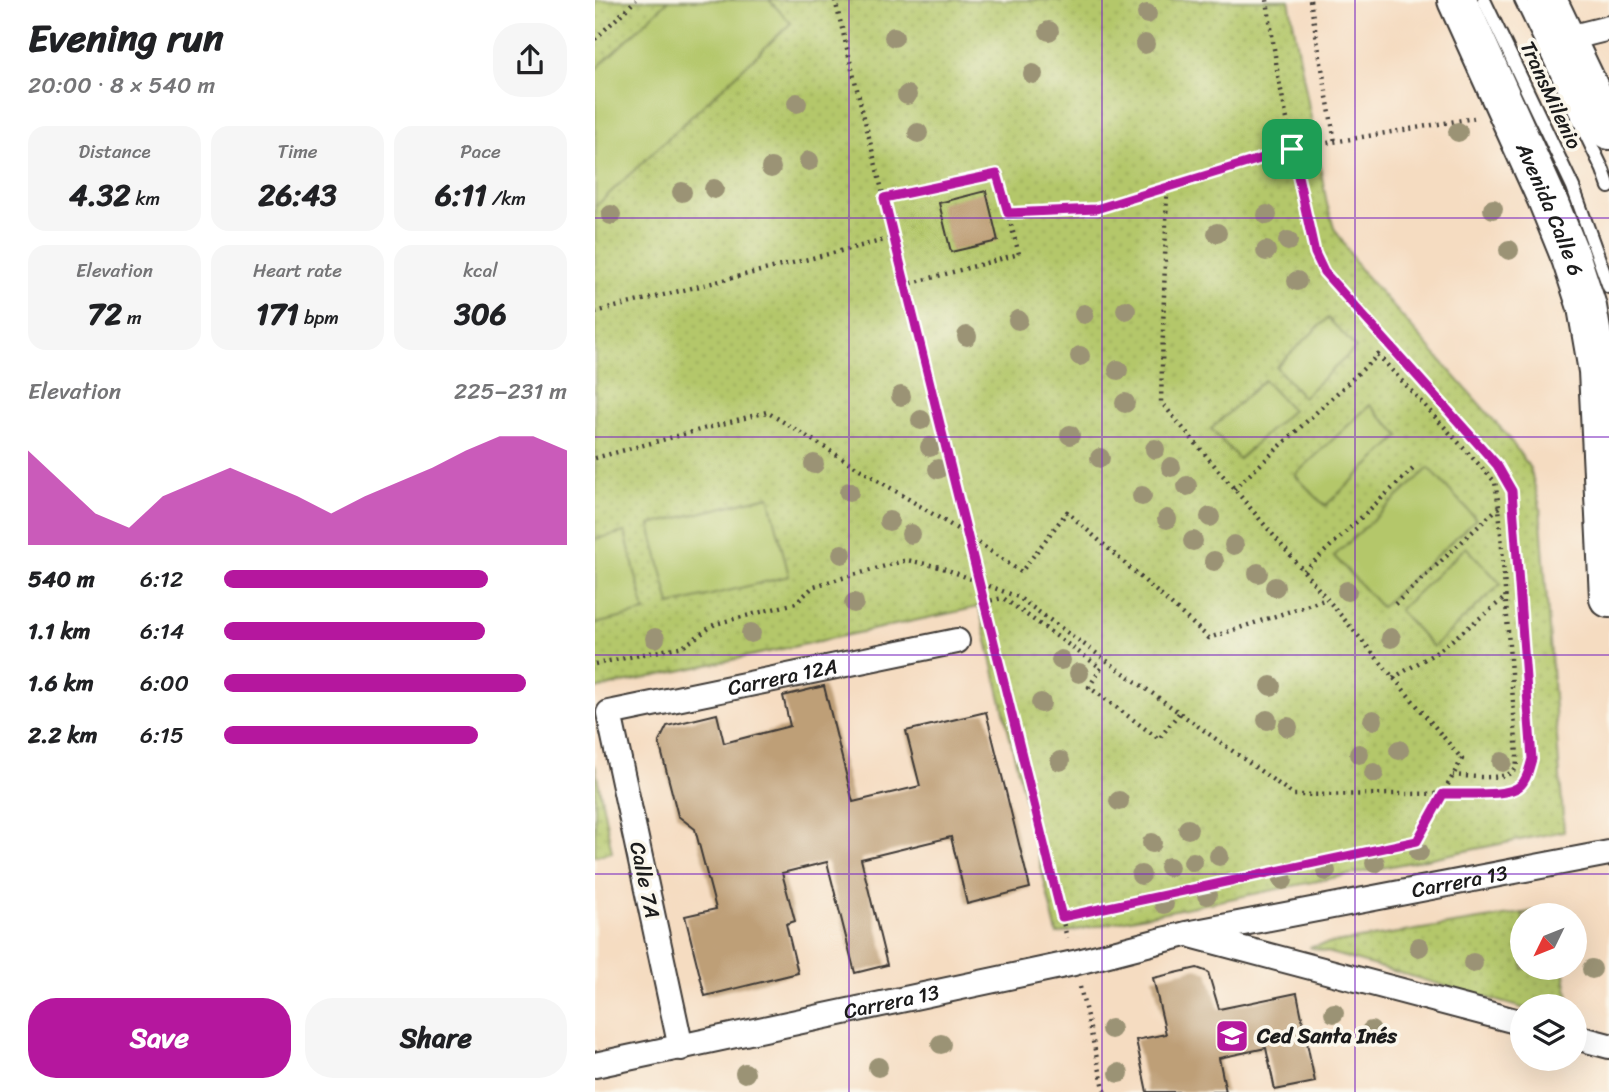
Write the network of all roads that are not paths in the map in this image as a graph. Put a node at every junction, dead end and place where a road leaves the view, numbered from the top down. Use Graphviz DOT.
graph roads {
  1 [pos="1521,0"];
  2 [pos="1547,0"];
  3 [pos="1450,2"];
  4 [pos="1478,18"];
  5 [pos="1609,27"];
  6 [pos="1581,35"];
  7 [pos="1609,130"];
  8 [pos="1609,187"];
  9 [pos="1609,287"];
  10 [pos="1609,598"];
  11 [pos="957,641"];
  12 [pos="609,713"];
  13 [pos="1609,852"];
  14 [pos="1186,934"];
  15 [pos="1510,1020"];
  16 [pos="1587,1040"];
  17 [pos="1609,1046"];
  18 [pos="681,1048"];
  19 [pos="595,1065"];
  1 -- 8 [label="lane, TransMilenio"];
  2 -- 7 [label="main road"];
  3 -- 4 [label="main road, Avenida Calle 6"];
  4 -- 9 [label="lane, TransMilenio"];
  4 -- 10 [label="main road, Avenida Calle 6"];
  5 -- 6 [label="street"];
  11 -- 12 [label="street, Carrera 12A"];
  12 -- 18 [label="street, Calle 7A"];
  13 -- 14 [label="street, Carrera 13"];
  14 -- 15 [label="street, Carrera 13"];
  14 -- 18 [label="street, Carrera 13"];
  16 -- 17 [label="street"];
  18 -- 19 [label="street, Carrera 13"];
}
